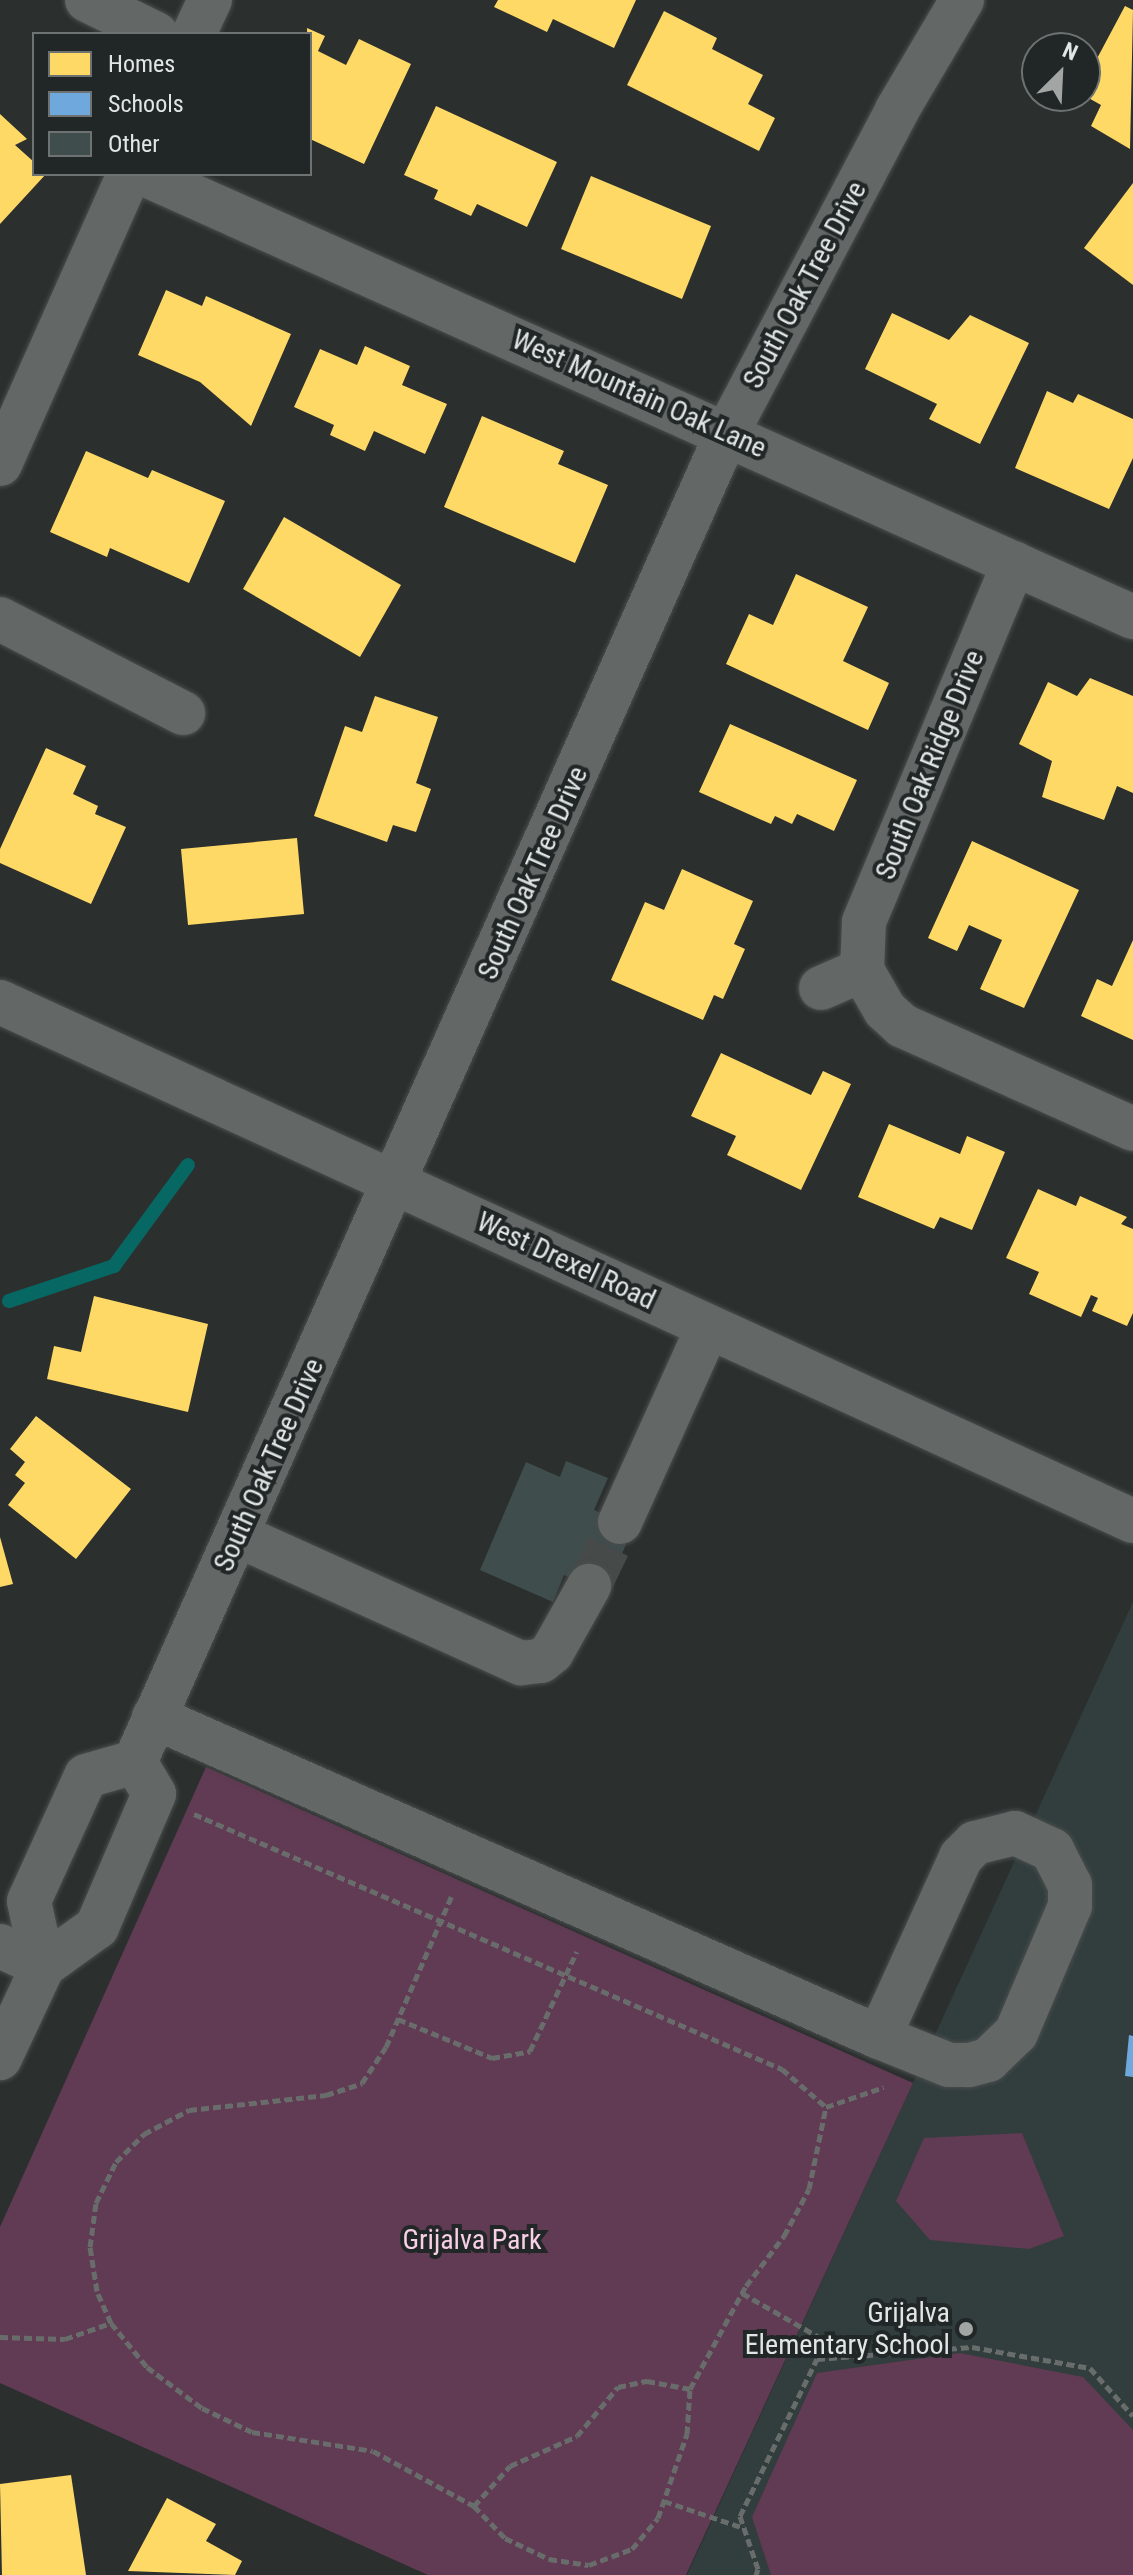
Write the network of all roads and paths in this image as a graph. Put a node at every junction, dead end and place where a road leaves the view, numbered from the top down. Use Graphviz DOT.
graph roads {
  1 [pos="87,0"];
  2 [pos="210,0"];
  3 [pos="962,0"];
  4 [pos="152,32"];
  5 [pos="195,32"];
  6 [pos="128,176"];
  7 [pos="149,176"];
  8 [pos="727,433"];
  9 [pos="0,464"];
  10 [pos="1014,563"];
  11 [pos="1133,617"];
  12 [pos="0,619"];
  13 [pos="183,713"];
  14 [pos="862,970"];
  15 [pos="821,988"];
  16 [pos="0,1002"];
  17 [pos="1133,1129"];
  18 [pos="396,1183"];
  19 [pos="708,1327"];
  20 [pos="1133,1521"];
  21 [pos="620,1522"];
  22 [pos="237,1535"];
  23 [pos="589,1586"];
  24 [pos="154,1717"];
  25 [pos="135,1762"];
  26 [pos="184,1810"];
  27 [pos="469,1856"];
  28 [pos="594,1911"];
  29 [pos="441,1921"];
  30 [pos="0,1946"];
  31 [pos="43,1966"];
  32 [pos="566,1976"];
  33 [pos="398,2019"];
  34 [pos="893,2043"];
  35 [pos="0,2058"];
  36 [pos="826,2107"];
  37 [pos="742,2293"];
  38 [pos="111,2323"];
  39 [pos="0,2337"];
  40 [pos="852,2356"];
  41 [pos="690,2389"];
  42 [pos="1133,2416"];
  43 [pos="664,2501"];
  44 [pos="474,2506"];
  45 [pos="744,2528"];
  46 [pos="756,2575"];
  1 -- 4 [label="street"];
  2 -- 5 [label="street"];
  3 -- 8 [label="street, South Oak Tree Drive"];
  6 -- 9 [label="street"];
  7 -- 8 [label="street, West Mountain Oak Lane"];
  8 -- 10 [label="street, West Mountain Oak Lane"];
  8 -- 18 [label="street, South Oak Tree Drive"];
  10 -- 11 [label="street, West Mountain Oak Lane"];
  10 -- 14 [label="street, South Oak Ridge Drive"];
  12 -- 13 [label="street"];
  14 -- 15 [label="street"];
  14 -- 17 [label="street"];
  16 -- 18 [label="street, West Drexel Road"];
  18 -- 19 [label="street, West Drexel Road"];
  18 -- 22 [label="street, South Oak Tree Drive"];
  19 -- 20 [label="street, West Drexel Road"];
  19 -- 21 [label="street"];
  22 -- 23 [label="street"];
  22 -- 24 [label="street, South Oak Tree Drive"];
  24 -- 25 [label="street, South Oak Tree Drive"];
  24 -- 27 [label="street"];
  25 -- 31 [label="street"];
  25 -- 31 [label="street"];
  26 -- 29 [label="path"];
  27 -- 28 [label="street"];
  27 -- 29 [label="path"];
  28 -- 32 [label="path"];
  28 -- 34 [label="street"];
  29 -- 32 [label="path"];
  29 -- 33 [label="path"];
  30 -- 31 [label="street"];
  31 -- 35 [label="street"];
  32 -- 33 [label="path"];
  32 -- 36 [label="path"];
  33 -- 38 [label="path"];
  34 -- 34 [label="street"];
  34 -- 36 [label="path"];
  36 -- 37 [label="path"];
  37 -- 40 [label="path"];
  37 -- 41 [label="path"];
  38 -- 39 [label="path"];
  38 -- 44 [label="path"];
  40 -- 42 [label="path"];
  40 -- 45 [label="path"];
  41 -- 43 [label="path"];
  41 -- 44 [label="path"];
  43 -- 44 [label="path"];
  43 -- 45 [label="path"];
  45 -- 46 [label="path"];
}
